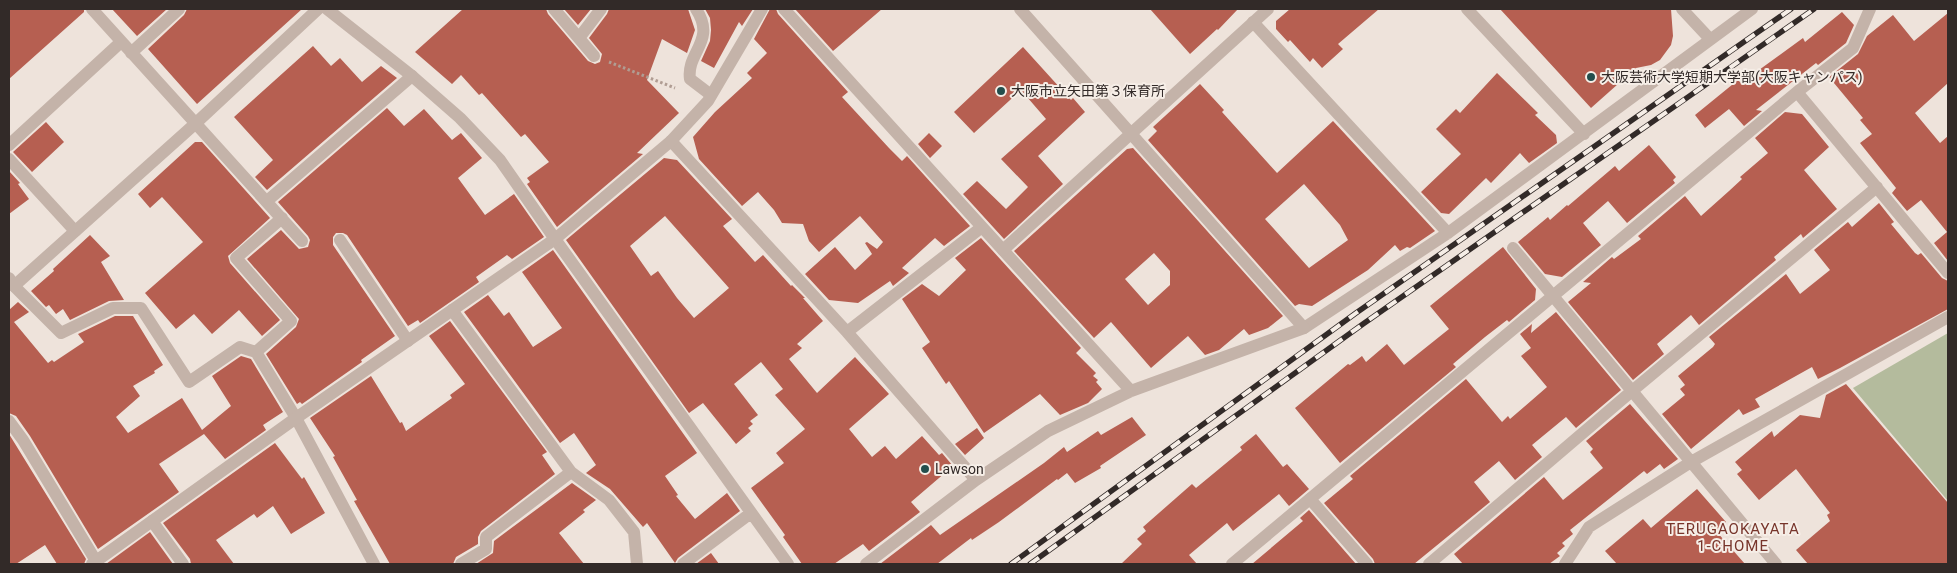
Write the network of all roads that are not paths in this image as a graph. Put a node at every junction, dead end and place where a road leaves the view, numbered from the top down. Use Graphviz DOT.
graph roads {
  1 [pos="92,9"];
  2 [pos="180,9"];
  3 [pos="318,9"];
  4 [pos="326,9"];
  5 [pos="554,9"];
  6 [pos="601,9"];
  7 [pos="696,9"];
  8 [pos="762,9"];
  9 [pos="784,9"];
  10 [pos="1020,9"];
  11 [pos="1268,9"];
  12 [pos="1467,9"];
  13 [pos="1682,9"];
  14 [pos="1752,9"];
  15 [pos="1870,9"];
  16 [pos="1253,22"];
  17 [pos="579,38"];
  18 [pos="1710,39"];
  19 [pos="121,42"];
  20 [pos="132,53"];
  21 [pos="594,56"];
  22 [pos="412,76"];
  23 [pos="1797,92"];
  24 [pos="710,98"];
  25 [pos="196,123"];
  26 [pos="1130,133"];
  27 [pos="1584,134"];
  28 [pos="671,141"];
  29 [pos="9,145"];
  30 [pos="9,159"];
  31 [pos="1877,187"];
  32 [pos="267,201"];
  33 [pos="282,218"];
  34 [pos="982,227"];
  35 [pos="75,231"];
  36 [pos="1448,233"];
  37 [pos="555,239"];
  38 [pos="340,240"];
  39 [pos="302,241"];
  40 [pos="1513,248"];
  41 [pos="1003,250"];
  42 [pos="1948,273"];
  43 [pos="12,282"];
  44 [pos="1552,296"];
  45 [pos="452,310"];
  46 [pos="1948,317"];
  47 [pos="1304,328"];
  48 [pos="847,332"];
  49 [pos="408,341"];
  50 [pos="256,352"];
  51 [pos="1131,391"];
  52 [pos="1632,391"];
  53 [pos="296,418"];
  54 [pos="9,421"];
  55 [pos="1691,462"];
  56 [pos="571,472"];
  57 [pos="976,480"];
  58 [pos="1310,500"];
  59 [pos="751,513"];
  60 [pos="152,522"];
  61 [pos="1569,562"];
  62 [pos="94,563"];
  63 [pos="183,564"];
  64 [pos="374,564"];
  65 [pos="461,564"];
  66 [pos="637,564"];
  67 [pos="683,564"];
  68 [pos="788,564"];
  69 [pos="866,564"];
  70 [pos="1232,564"];
  71 [pos="1366,564"];
  72 [pos="1429,564"];
  73 [pos="1776,564"];
  1 -- 19 [label="street"];
  2 -- 20 [label="street"];
  3 -- 25 [label="street"];
  4 -- 22 [label="street"];
  5 -- 17 [label="street"];
  6 -- 17 [label="street"];
  7 -- 24 [label="street"];
  8 -- 24 [label="street"];
  9 -- 34 [label="street"];
  10 -- 26 [label="street"];
  11 -- 16 [label="street"];
  12 -- 27 [label="street"];
  13 -- 18 [label="street"];
  14 -- 18 [label="street"];
  15 -- 23 [label="street"];
  16 -- 26 [label="street"];
  16 -- 36 [label="street"];
  17 -- 21 [label="street"];
  18 -- 27 [label="street"];
  19 -- 20 [label="street"];
  19 -- 29 [label="street"];
  20 -- 25 [label="street"];
  22 -- 32 [label="street"];
  22 -- 37 [label="street"];
  23 -- 31 [label="street"];
  23 -- 44 [label="street"];
  24 -- 28 [label="street"];
  25 -- 32 [label="street"];
  25 -- 35 [label="street"];
  26 -- 41 [label="street"];
  26 -- 47 [label="street"];
  27 -- 36 [label="street"];
  28 -- 37 [label="street"];
  28 -- 48 [label="street"];
  30 -- 35 [label="street"];
  31 -- 42 [label="street"];
  31 -- 52 [label="street"];
  32 -- 33 [label="street"];
  33 -- 39 [label="street"];
  33 -- 50 [label="street"];
  34 -- 41 [label="street"];
  34 -- 48 [label="street"];
  35 -- 43 [label="street"];
  36 -- 47 [label="street"];
  37 -- 45 [label="street"];
  37 -- 59 [label="street"];
  38 -- 49 [label="street"];
  40 -- 44 [label="street"];
  41 -- 51 [label="street"];
  43 -- 50 [label="street"];
  44 -- 52 [label="street"];
  44 -- 58 [label="street"];
  45 -- 49 [label="street"];
  45 -- 56 [label="street"];
  46 -- 55 [label="street"];
  47 -- 51 [label="street"];
  48 -- 57 [label="street"];
  49 -- 53 [label="street"];
  50 -- 53 [label="street"];
  51 -- 57 [label="street"];
  52 -- 55 [label="street"];
  52 -- 72 [label="street"];
  53 -- 60 [label="street"];
  53 -- 64 [label="street"];
  54 -- 62 [label="street"];
  55 -- 61 [label="street"];
  55 -- 73 [label="street"];
  56 -- 65 [label="street"];
  56 -- 66 [label="street"];
  57 -- 69 [label="street"];
  58 -- 70 [label="street"];
  58 -- 71 [label="street"];
  59 -- 67 [label="street"];
  59 -- 68 [label="street"];
  60 -- 62 [label="street"];
  60 -- 63 [label="street"];
}
